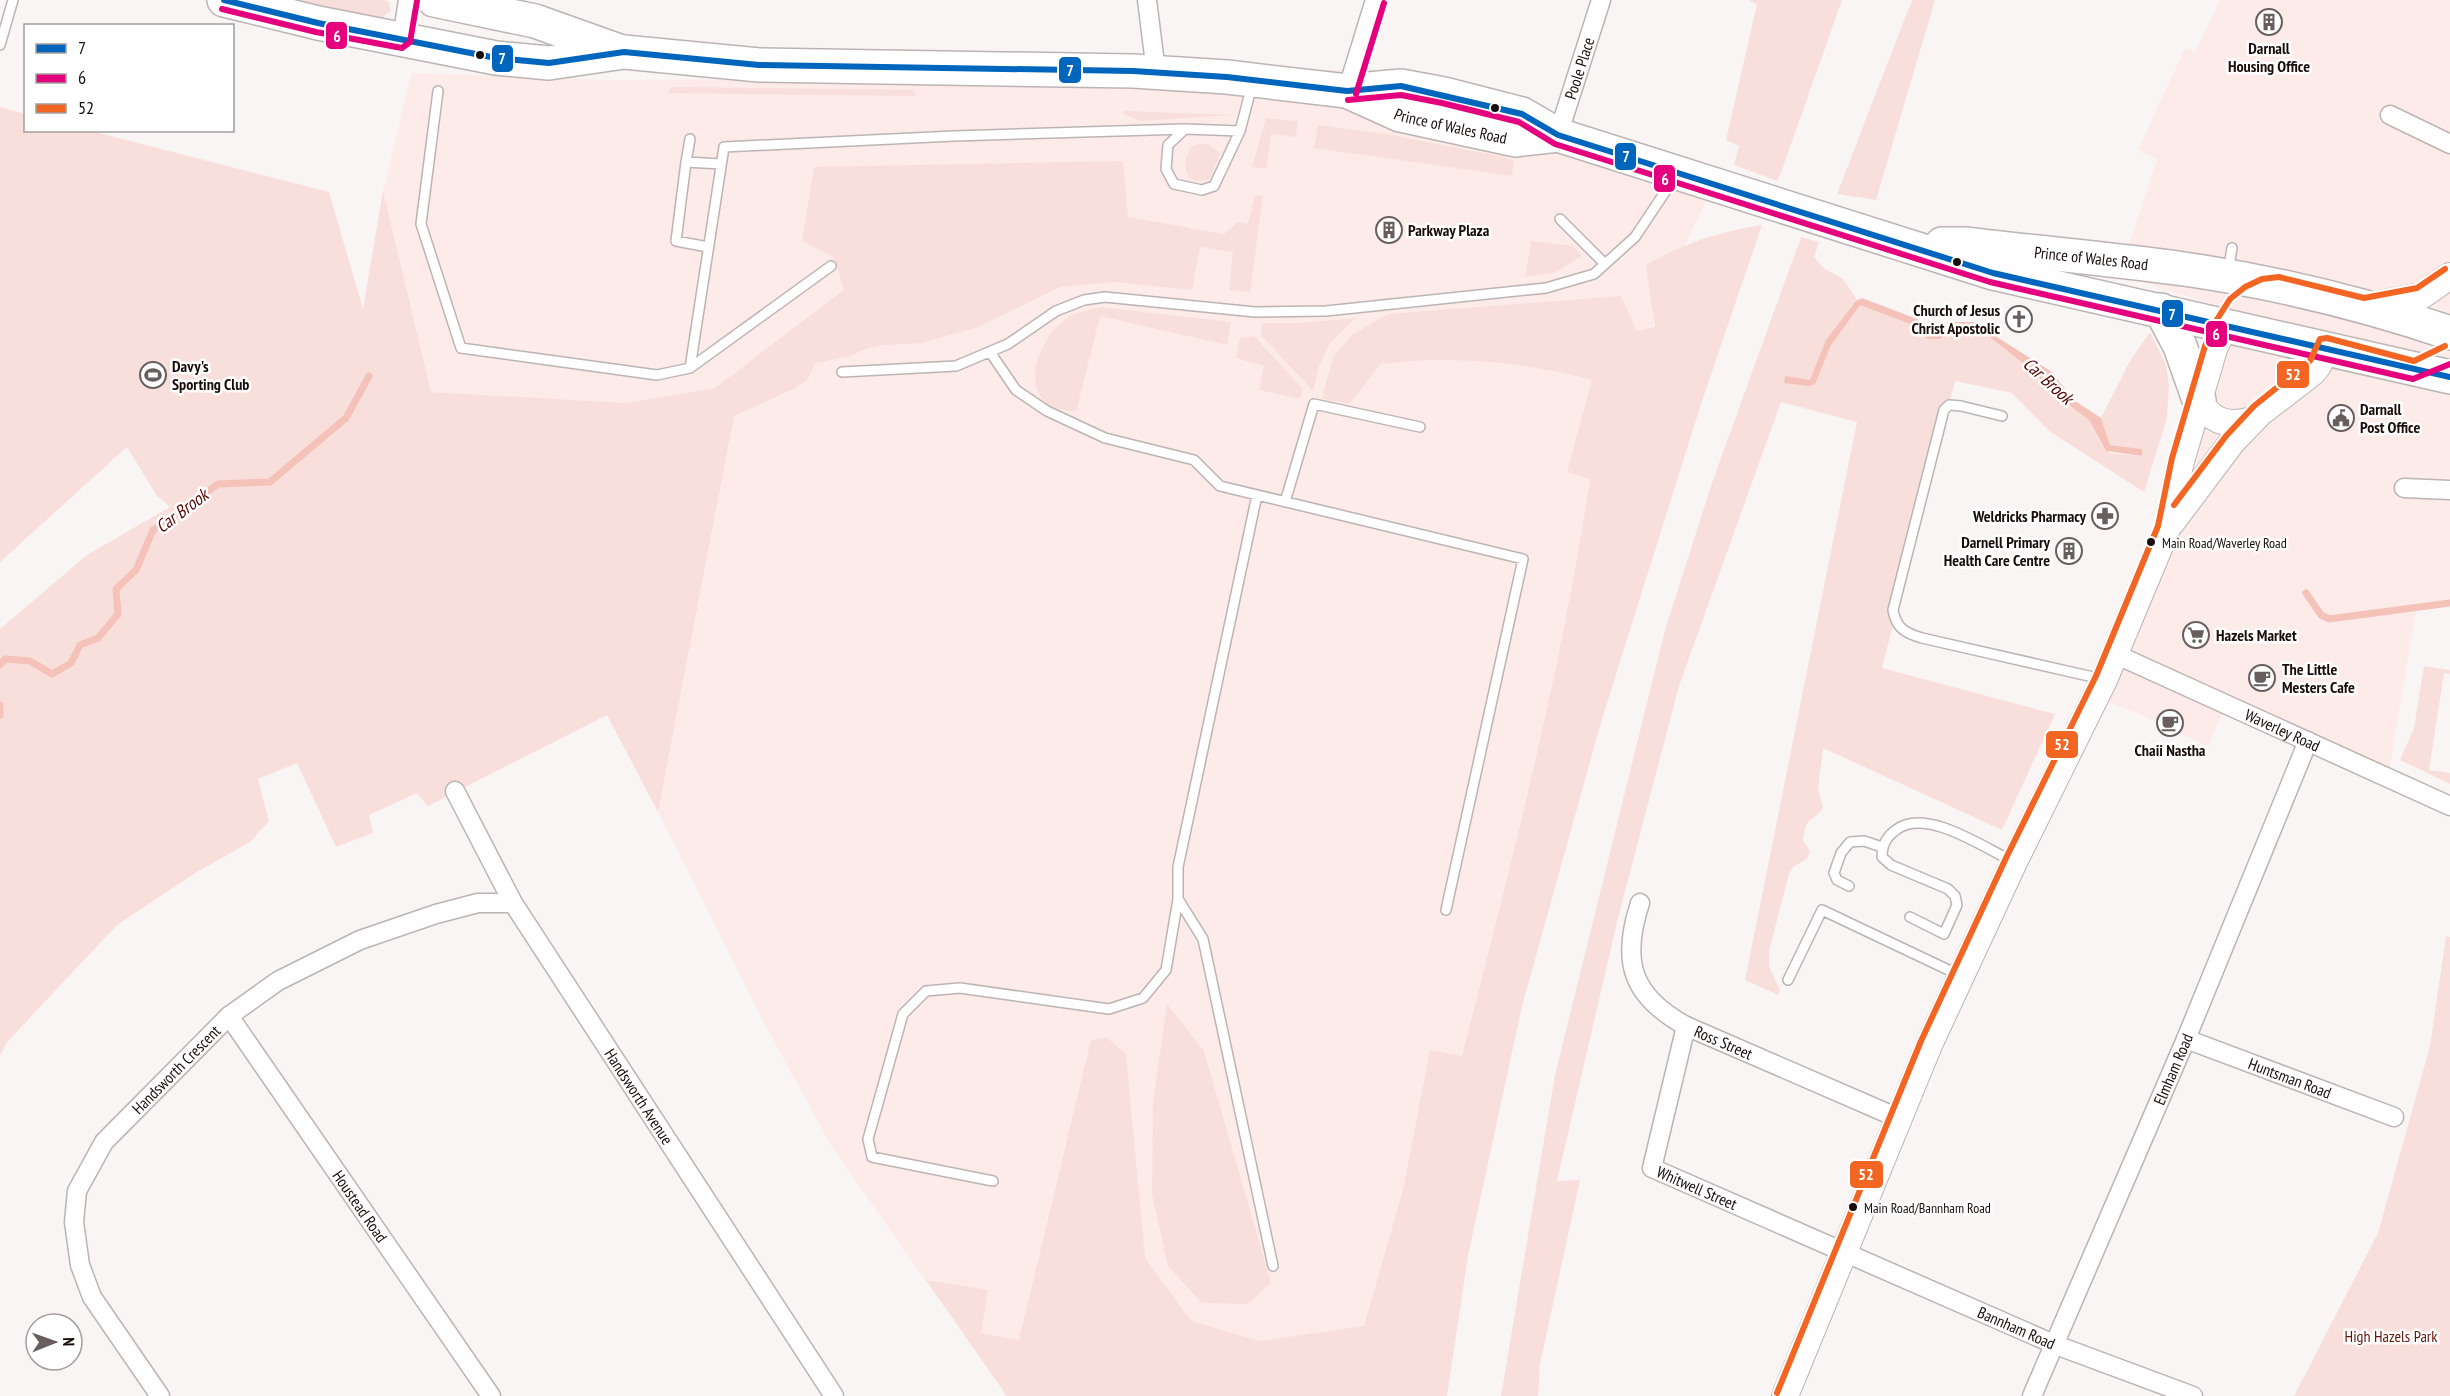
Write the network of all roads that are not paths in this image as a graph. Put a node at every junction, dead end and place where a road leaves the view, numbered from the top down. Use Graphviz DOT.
graph roads {
  1 [pos="13,0"];
  2 [pos="225,0"];
  3 [pos="408,0"];
  4 [pos="434,0"];
  5 [pos="1147,0"];
  6 [pos="1375,0"];
  7 [pos="1601,0"];
  8 [pos="402,39"];
  9 [pos="0,45"];
  10 [pos="624,52"];
  11 [pos="1156,72"];
  12 [pos="1253,80"];
  13 [pos="438,91"];
  14 [pos="1347,91"];
  15 [pos="2390,115"];
  16 [pos="1185,129"];
  17 [pos="1240,131"];
  18 [pos="1558,135"];
  19 [pos="690,139"];
  20 [pos="2450,144"];
  21 [pos="686,162"];
  22 [pos="721,164"];
  23 [pos="1678,172"];
  24 [pos="1560,219"];
  25 [pos="1904,244"];
  26 [pos="708,247"];
  27 [pos="1605,264"];
  28 [pos="831,266"];
  29 [pos="2450,276"];
  30 [pos="2278,286"];
  31 [pos="2364,307"];
  32 [pos="2161,310"];
  33 [pos="2224,326"];
  34 [pos="2450,333"];
  35 [pos="2325,347"];
  36 [pos="990,352"];
  37 [pos="2450,353"];
  38 [pos="690,368"];
  39 [pos="2415,370"];
  40 [pos="842,372"];
  41 [pos="2450,377"];
  42 [pos="2199,400"];
  43 [pos="2002,416"];
  44 [pos="2253,420"];
  45 [pos="1420,427"];
  46 [pos="2404,488"];
  47 [pos="2450,490"];
  48 [pos="1257,495"];
  49 [pos="1285,502"];
  50 [pos="2167,529"];
  51 [pos="2115,654"];
  52 [pos="2104,680"];
  53 [pos="2308,741"];
  54 [pos="455,791"];
  55 [pos="2450,806"];
  56 [pos="1882,847"];
  57 [pos="2014,862"];
  58 [pos="1849,886"];
  59 [pos="1178,899"];
  60 [pos="513,903"];
  61 [pos="1640,903"];
  62 [pos="1446,910"];
  63 [pos="1910,917"];
  64 [pos="1961,976"];
  65 [pos="1788,980"];
  66 [pos="229,1016"];
  67 [pos="1686,1026"];
  68 [pos="2186,1039"];
  69 [pos="2394,1117"];
  70 [pos="1898,1118"];
  71 [pos="993,1181"];
  72 [pos="1843,1252"];
  73 [pos="1273,1266"];
  74 [pos="2056,1345"];
  75 [pos="160,1396"];
  76 [pos="490,1396"];
  77 [pos="834,1396"];
  78 [pos="1785,1396"];
  79 [pos="2032,1396"];
  80 [pos="2193,1396"];
  1 -- 9 [label="lane"];
  2 -- 8 [label="highway, Prince of Wales Road"];
  3 -- 8 [label="street"];
  4 -- 10 [label="highway, Prince of Wales Road"];
  5 -- 11 [label="street"];
  6 -- 14 [label="street"];
  7 -- 18 [label="street, Poole Place"];
  8 -- 10 [label="highway, Prince of Wales Road"];
  10 -- 11 [label="highway, Prince of Wales Road"];
  11 -- 12 [label="highway, Prince of Wales Road"];
  12 -- 14 [label="highway, Prince of Wales Road"];
  12 -- 17 [label="lane"];
  13 -- 38 [label="lane"];
  14 -- 18 [label="highway, Prince of Wales Road"];
  15 -- 20 [label="street"];
  16 -- 17 [label="lane"];
  16 -- 17 [label="lane"];
  16 -- 22 [label="lane"];
  18 -- 23 [label="highway, Prince of Wales Road"];
  19 -- 21 [label="lane"];
  21 -- 22 [label="lane"];
  21 -- 26 [label="lane"];
  22 -- 26 [label="lane"];
  23 -- 25 [label="highway, Prince of Wales Road"];
  23 -- 27 [label="lane"];
  24 -- 27 [label="lane"];
  25 -- 30 [label="highway, Prince of Wales Road"];
  25 -- 32 [label="highway, Prince of Wales Road"];
  26 -- 38 [label="lane"];
  27 -- 36 [label="lane"];
  28 -- 38 [label="lane"];
  29 -- 31 [label="main road"];
  30 -- 31 [label="highway, Prince of Wales Road"];
  30 -- 33 [label="highway"];
  30 -- 35 [label="highway"];
  31 -- 34 [label="highway, Prince of Wales Road"];
  32 -- 33 [label="highway, Prince of Wales Road"];
  32 -- 42 [label="highway"];
  33 -- 35 [label="highway, Prince of Wales Road"];
  33 -- 42 [label="main road"];
  35 -- 39 [label="highway, Prince of Wales Road"];
  35 -- 44 [label="main road"];
  36 -- 40 [label="lane"];
  36 -- 48 [label="lane"];
  37 -- 39 [label="highway"];
  39 -- 41 [label="highway, Prince of Wales Road"];
  42 -- 44 [label="main road"];
  42 -- 50 [label="main road"];
  43 -- 52 [label="lane"];
  44 -- 50 [label="main road"];
  45 -- 49 [label="lane"];
  46 -- 47 [label="street"];
  48 -- 49 [label="lane"];
  48 -- 59 [label="lane"];
  49 -- 62 [label="lane"];
  50 -- 51 [label="main road"];
  51 -- 52 [label="main road"];
  51 -- 53 [label="street, Waverley Road"];
  52 -- 57 [label="main road"];
  53 -- 55 [label="street, Waverley Road"];
  53 -- 68 [label="street, Elmham Road"];
  54 -- 60 [label="street, Handsworth Avenue"];
  56 -- 57 [label="lane"];
  56 -- 58 [label="lane"];
  56 -- 63 [label="lane"];
  57 -- 64 [label="main road"];
  59 -- 71 [label="lane"];
  59 -- 73 [label="lane"];
  60 -- 66 [label="street, Handsworth Crescent"];
  60 -- 77 [label="street, Handsworth Avenue"];
  61 -- 67 [label="street, Ross Street"];
  64 -- 65 [label="lane"];
  64 -- 70 [label="main road"];
  66 -- 75 [label="street, Handsworth Crescent"];
  66 -- 76 [label="street, Houstead Road"];
  67 -- 70 [label="street, Ross Street"];
  67 -- 72 [label="street, Whitwell Street"];
  68 -- 69 [label="street, Huntsman Road"];
  68 -- 74 [label="street, Elmham Road"];
  70 -- 72 [label="main road"];
  72 -- 74 [label="street, Bannham Road"];
  72 -- 78 [label="main road"];
  74 -- 79 [label="street, Elmham Road"];
  74 -- 80 [label="street, Bannham Road"];
}
